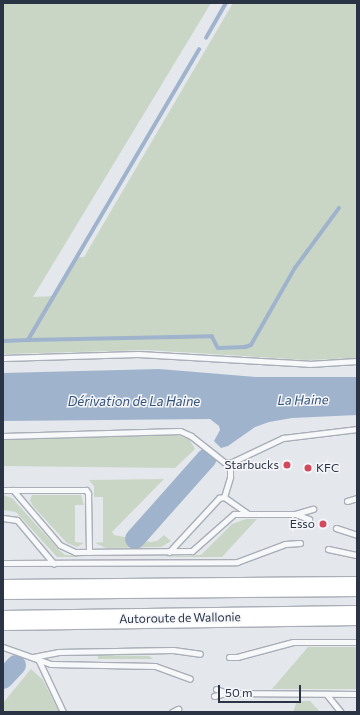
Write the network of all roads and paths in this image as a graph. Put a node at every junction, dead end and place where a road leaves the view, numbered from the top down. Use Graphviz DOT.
graph roads {
  1 [pos="3,358"];
  2 [pos="357,361"];
  3 [pos="357,429"];
  4 [pos="3,436"];
  5 [pos="230,463"];
  6 [pos="3,490"];
  7 [pos="13,490"];
  8 [pos="224,497"];
  9 [pos="357,498"];
  10 [pos="347,500"];
  11 [pos="313,509"];
  12 [pos="247,513"];
  13 [pos="294,514"];
  14 [pos="3,518"];
  15 [pos="310,519"];
  16 [pos="336,528"];
  17 [pos="357,535"];
  18 [pos="300,543"];
  19 [pos="328,549"];
  20 [pos="89,552"];
  21 [pos="169,552"];
  22 [pos="357,555"];
  23 [pos="3,563"];
  24 [pos="54,564"];
  25 [pos="357,586"];
  26 [pos="3,589"];
  27 [pos="357,615"];
  28 [pos="3,620"];
  29 [pos="357,642"];
  30 [pos="3,647"];
  31 [pos="200,654"];
  32 [pos="34,657"];
  33 [pos="229,657"];
  34 [pos="39,661"];
  35 [pos="190,679"];
  36 [pos="216,689"];
  37 [pos="227,693"];
  38 [pos="327,694"];
  39 [pos="357,694"];
  40 [pos="214,696"];
  41 [pos="178,709"];
  42 [pos="63,712"];
  43 [pos="172,712"];
  44 [pos="341,712"];
  1 -- 2 [label="lane"];
  3 -- 5 [label="lane"];
  4 -- 5 [label="lane"];
  5 -- 8 [label="lane"];
  6 -- 7 [label="lane"];
  7 -- 20 [label="lane"];
  7 -- 20 [label="lane"];
  8 -- 12 [label="lane"];
  8 -- 21 [label="lane"];
  9 -- 10 [label="lane"];
  11 -- 13 [label="lane"];
  12 -- 13 [label="lane"];
  12 -- 21 [label="lane"];
  13 -- 15 [label="lane"];
  14 -- 24 [label="lane"];
  16 -- 17 [label="lane"];
  18 -- 24 [label="lane"];
  19 -- 22 [label="lane"];
  20 -- 21 [label="lane"];
  23 -- 24 [label="lane"];
  25 -- 26 [label="highway"];
  27 -- 28 [label="highway, Autoroute de Wallonie"];
  29 -- 33 [label="lane"];
  30 -- 32 [label="lane"];
  31 -- 32 [label="lane"];
  32 -- 34 [label="lane"];
  34 -- 35 [label="lane"];
  34 -- 42 [label="lane"];
  36 -- 37 [label="lane"];
  37 -- 38 [label="lane"];
  37 -- 40 [label="lane"];
  38 -- 39 [label="lane"];
  38 -- 44 [label="lane"];
  41 -- 43 [label="lane"];
}
